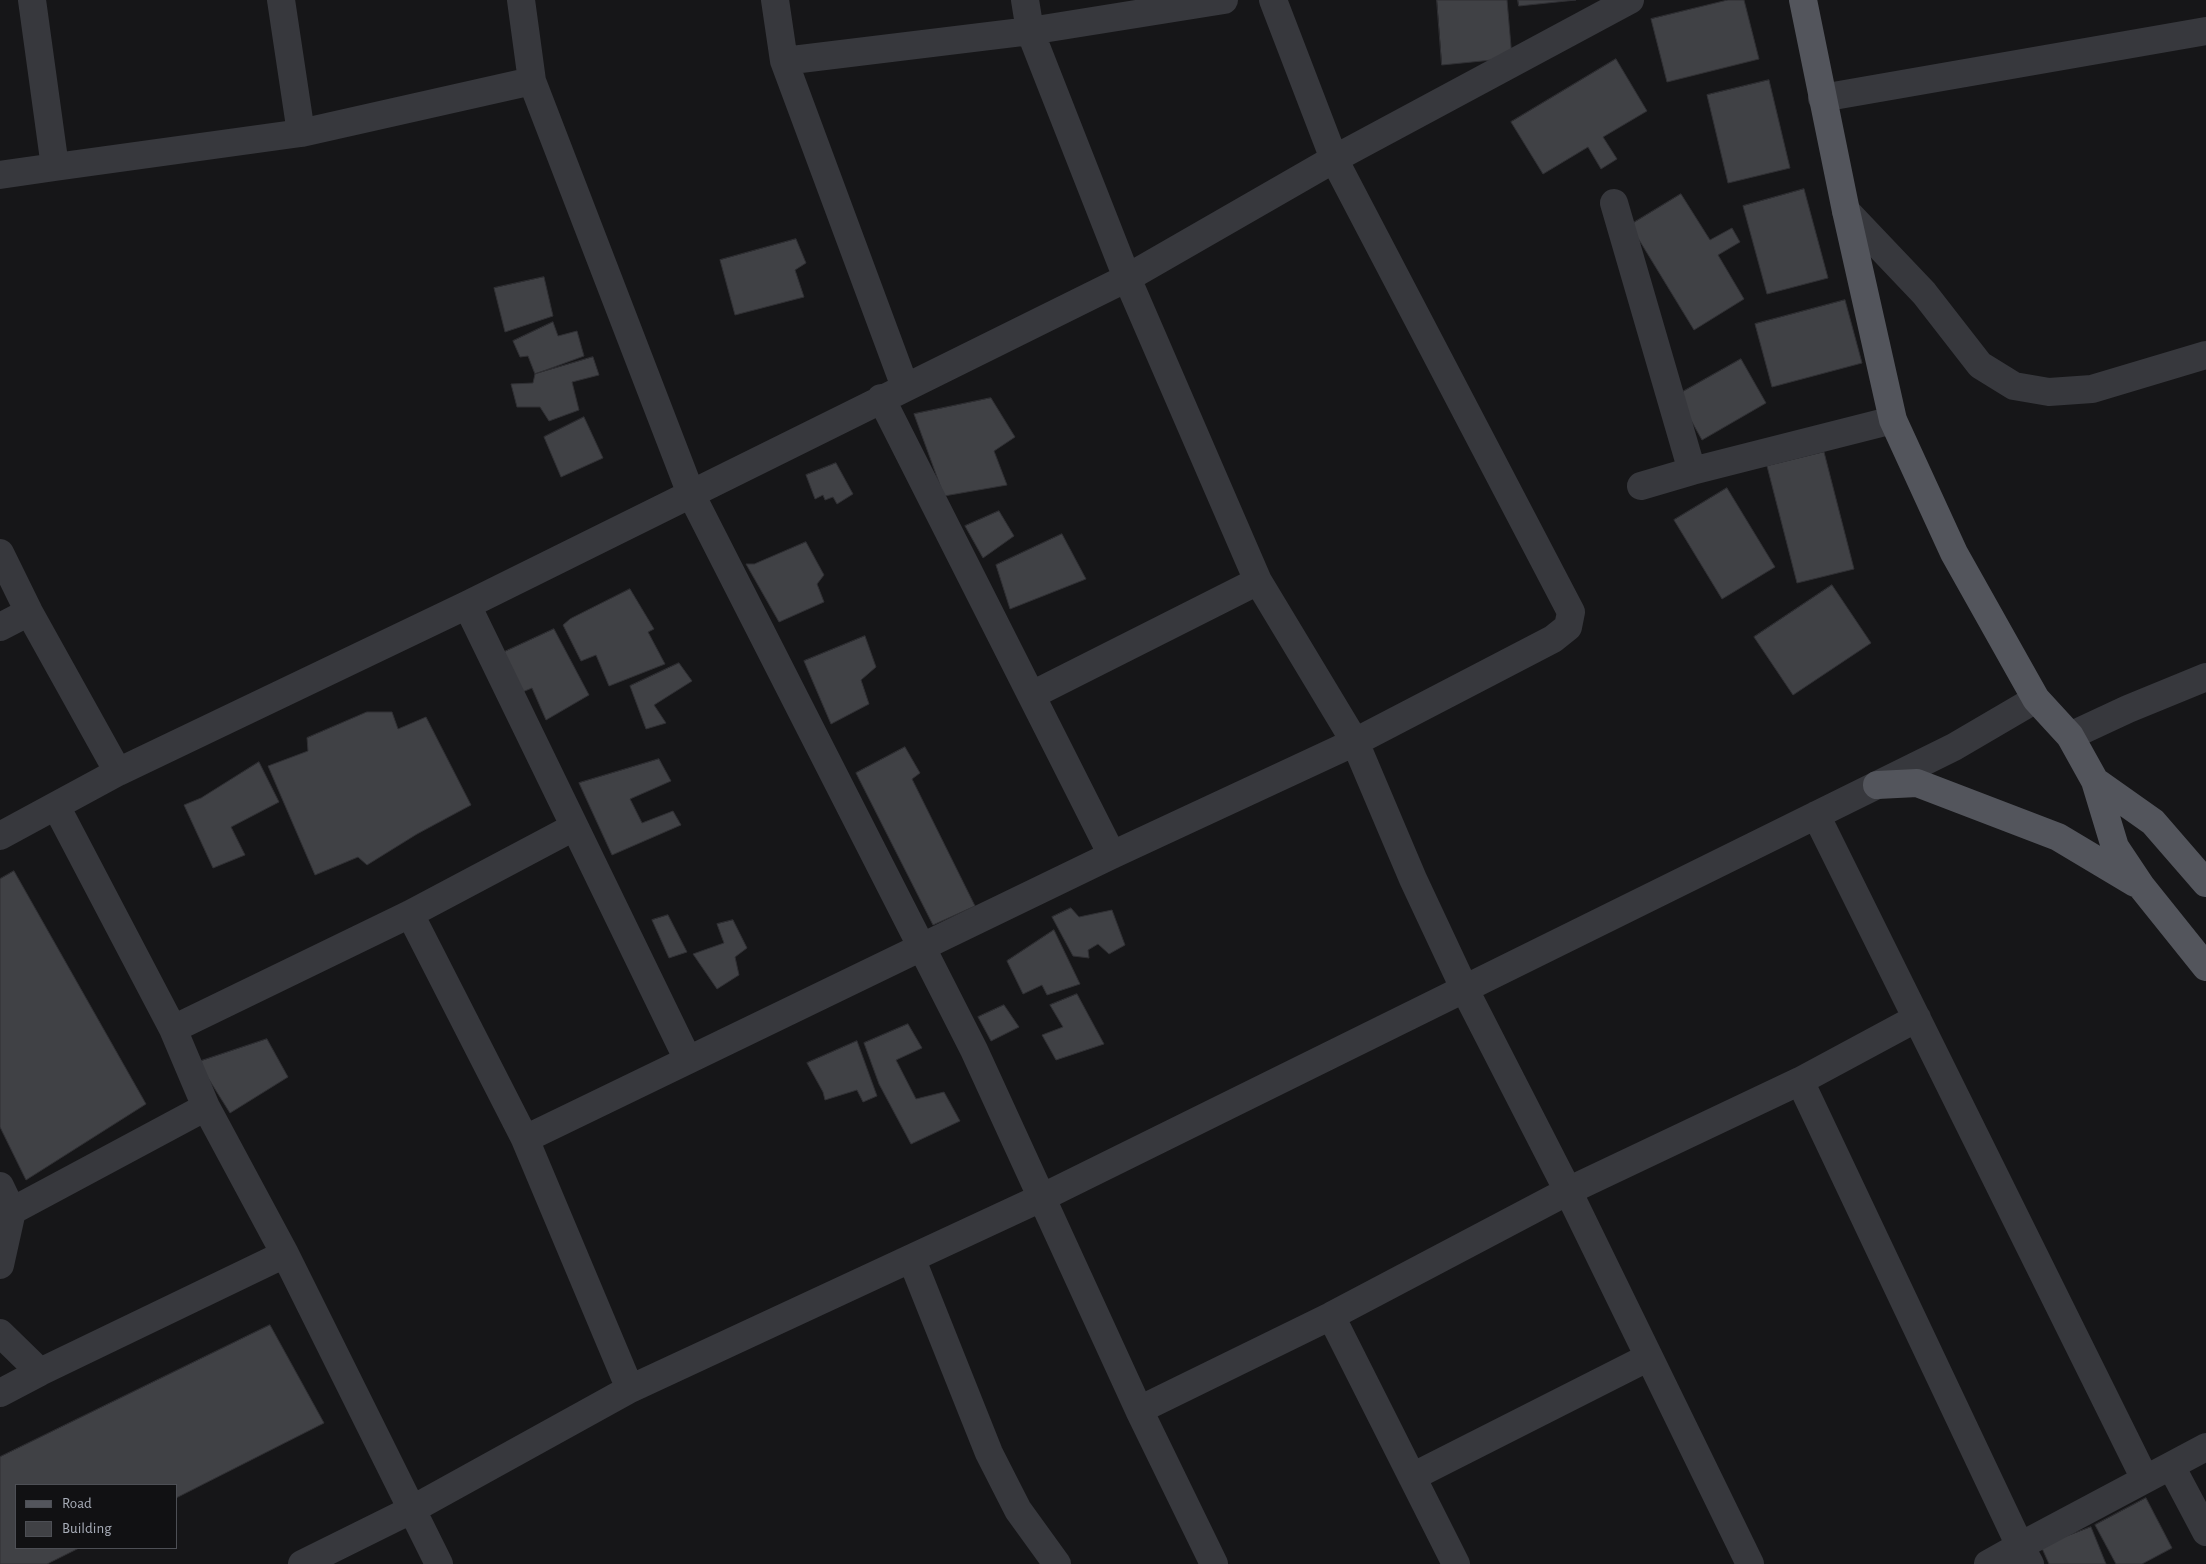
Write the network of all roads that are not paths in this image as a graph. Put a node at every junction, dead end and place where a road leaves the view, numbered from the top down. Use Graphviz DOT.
graph roads {
  1 [pos="32,0"];
  2 [pos="281,0"];
  3 [pos="521,0"];
  4 [pos="775,0"];
  5 [pos="1025,0"];
  6 [pos="1224,0"];
  7 [pos="1273,0"];
  8 [pos="1630,0"];
  9 [pos="1803,0"];
  10 [pos="1030,31"];
  11 [pos="2206,31"];
  12 [pos="784,61"];
  13 [pos="532,81"];
  14 [pos="1822,98"];
  15 [pos="301,133"];
  16 [pos="1334,159"];
  17 [pos="55,167"];
  18 [pos="0,175"];
  19 [pos="1614,203"];
  20 [pos="1846,211"];
  21 [pos="1127,278"];
  22 [pos="2206,355"];
  23 [pos="905,387"];
  24 [pos="881,398"];
  25 [pos="1893,420"];
  26 [pos="1692,471"];
  27 [pos="1641,486"];
  28 [pos="691,494"];
  29 [pos="0,553"];
  30 [pos="1258,581"];
  31 [pos="467,605"];
  32 [pos="29,612"];
  33 [pos="0,627"];
  34 [pos="2206,677"];
  35 [pos="1032,696"];
  36 [pos="2036,699"];
  37 [pos="2070,736"];
  38 [pos="1355,742"];
  39 [pos="118,772"];
  40 [pos="2095,781"];
  41 [pos="1877,785"];
  42 [pos="56,806"];
  43 [pos="1816,815"];
  44 [pos="574,827"];
  45 [pos="0,836"];
  46 [pos="1112,855"];
  47 [pos="2206,883"];
  48 [pos="2141,886"];
  49 [pos="410,914"];
  50 [pos="921,948"];
  51 [pos="2206,967"];
  52 [pos="1465,990"];
  53 [pos="1917,1018"];
  54 [pos="173,1029"];
  55 [pos="688,1060"];
  56 [pos="1800,1081"];
  57 [pos="206,1107"];
  58 [pos="525,1139"];
  59 [pos="0,1186"];
  60 [pos="1568,1191"];
  61 [pos="1041,1198"];
  62 [pos="12,1211"];
  63 [pos="285,1254"];
  64 [pos="912,1260"];
  65 [pos="0,1265"];
  66 [pos="1331,1316"];
  67 [pos="0,1333"];
  68 [pos="1649,1357"];
  69 [pos="40,1372"];
  70 [pos="630,1390"];
  71 [pos="0,1393"];
  72 [pos="1140,1410"];
  73 [pos="2206,1448"];
  74 [pos="2171,1466"];
  75 [pos="1412,1477"];
  76 [pos="2145,1479"];
  77 [pos="411,1510"];
  78 [pos="2206,1532"];
  79 [pos="2025,1555"];
  80 [pos="302,1564"];
  81 [pos="439,1564"];
  82 [pos="1057,1564"];
  83 [pos="1214,1564"];
  84 [pos="1456,1564"];
  85 [pos="1750,1564"];
  86 [pos="1988,1564"];
  1 -- 17 [label="street"];
  2 -- 15 [label="street"];
  3 -- 13 [label="street"];
  4 -- 12 [label="street"];
  5 -- 10 [label="street"];
  6 -- 10 [label="street"];
  7 -- 16 [label="street"];
  8 -- 16 [label="street"];
  9 -- 14 [label="main road"];
  10 -- 12 [label="street"];
  10 -- 21 [label="street"];
  11 -- 14 [label="street"];
  12 -- 23 [label="street"];
  13 -- 15 [label="street"];
  13 -- 28 [label="street"];
  14 -- 20 [label="main road"];
  15 -- 17 [label="street"];
  16 -- 21 [label="street"];
  16 -- 38 [label="street"];
  17 -- 18 [label="street"];
  19 -- 26 [label="street"];
  20 -- 22 [label="street"];
  20 -- 25 [label="main road"];
  21 -- 23 [label="street"];
  21 -- 30 [label="street"];
  23 -- 24 [label="street"];
  24 -- 28 [label="street"];
  24 -- 35 [label="street"];
  25 -- 26 [label="street"];
  25 -- 36 [label="main road"];
  26 -- 27 [label="street"];
  28 -- 31 [label="street"];
  28 -- 50 [label="street"];
  29 -- 32 [label="street"];
  30 -- 35 [label="street"];
  30 -- 38 [label="street"];
  31 -- 39 [label="street"];
  31 -- 44 [label="street"];
  32 -- 33 [label="street"];
  32 -- 39 [label="street"];
  34 -- 37 [label="street"];
  35 -- 46 [label="street"];
  36 -- 37 [label="main road"];
  36 -- 41 [label="street"];
  37 -- 40 [label="main road"];
  38 -- 46 [label="street"];
  38 -- 52 [label="street"];
  39 -- 42 [label="street"];
  40 -- 47 [label="main road"];
  40 -- 48 [label="main road"];
  41 -- 43 [label="street"];
  41 -- 48 [label="main road"];
  42 -- 45 [label="street"];
  42 -- 54 [label="street"];
  43 -- 52 [label="street"];
  43 -- 53 [label="street"];
  44 -- 49 [label="street"];
  44 -- 55 [label="street"];
  46 -- 50 [label="street"];
  48 -- 51 [label="main road"];
  49 -- 54 [label="street"];
  49 -- 58 [label="street"];
  50 -- 55 [label="street"];
  50 -- 61 [label="street"];
  52 -- 60 [label="street"];
  52 -- 61 [label="street"];
  53 -- 56 [label="street"];
  53 -- 76 [label="street"];
  54 -- 57 [label="street"];
  55 -- 58 [label="street"];
  56 -- 60 [label="street"];
  56 -- 79 [label="street"];
  57 -- 62 [label="street"];
  57 -- 63 [label="street"];
  58 -- 70 [label="street"];
  59 -- 62 [label="street"];
  60 -- 66 [label="street"];
  60 -- 68 [label="street"];
  61 -- 64 [label="street"];
  61 -- 72 [label="street"];
  62 -- 65 [label="street"];
  63 -- 69 [label="street"];
  63 -- 77 [label="street"];
  64 -- 70 [label="street"];
  64 -- 82 [label="street"];
  66 -- 72 [label="street"];
  66 -- 75 [label="street"];
  67 -- 69 [label="street"];
  68 -- 75 [label="street"];
  68 -- 85 [label="street"];
  69 -- 71 [label="street"];
  70 -- 77 [label="street"];
  72 -- 83 [label="street"];
  73 -- 74 [label="street"];
  74 -- 76 [label="street"];
  74 -- 78 [label="street"];
  75 -- 84 [label="street"];
  76 -- 79 [label="street"];
  77 -- 80 [label="street"];
  77 -- 81 [label="street"];
  79 -- 86 [label="street"];
}
